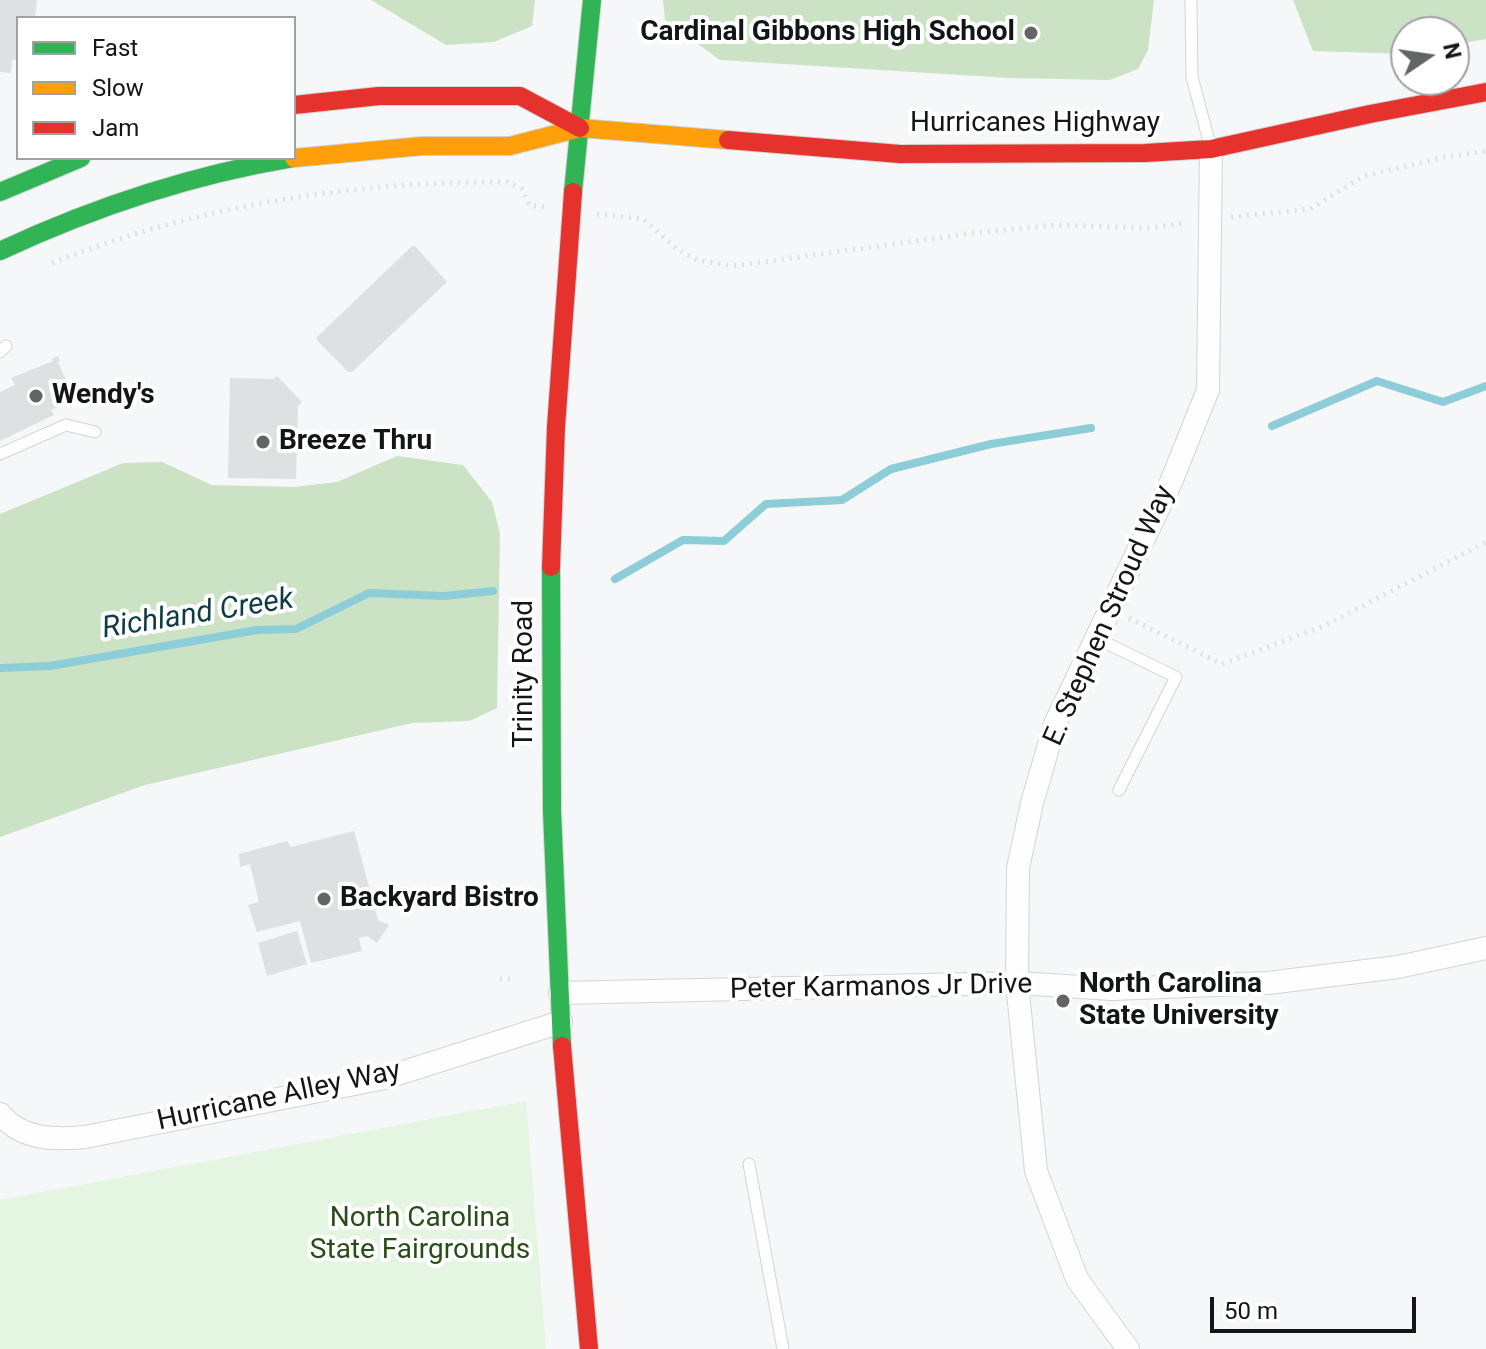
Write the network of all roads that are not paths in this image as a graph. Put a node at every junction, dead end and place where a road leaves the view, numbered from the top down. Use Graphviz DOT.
graph roads {
  1 [pos="592,0"];
  2 [pos="1191,0"];
  3 [pos="1486,92"];
  4 [pos="296,105"];
  5 [pos="580,128"];
  6 [pos="1211,149"];
  7 [pos="296,158"];
  8 [pos="76,160"];
  9 [pos="282,160"];
  10 [pos="0,192"];
  11 [pos="0,251"];
  12 [pos="95,432"];
  13 [pos="0,454"];
  14 [pos="1096,638"];
  15 [pos="1119,790"];
  16 [pos="1486,948"];
  17 [pos="1017,983"];
  18 [pos="560,993"];
  19 [pos="561,1022"];
  20 [pos="0,1114"];
  21 [pos="749,1164"];
  22 [pos="589,1349"];
  23 [pos="783,1349"];
  24 [pos="1128,1349"];
  1 -- 5 [label="main road, Trinity Road"];
  2 -- 6 [label="lane"];
  3 -- 6 [label="main road, Hurricanes Highway"];
  4 -- 5 [label="main road, Hurricanes Highway"];
  5 -- 6 [label="main road, Hurricanes Highway"];
  5 -- 7 [label="main road, Hurricanes Highway"];
  5 -- 18 [label="main road, Trinity Road"];
  6 -- 14 [label="street, E. Stephen Stroud Way"];
  8 -- 10 [label="main road"];
  9 -- 11 [label="main road, Hurricanes Highway"];
  12 -- 13 [label="lane"];
  14 -- 15 [label="lane"];
  14 -- 17 [label="street, E. Stephen Stroud Way"];
  16 -- 17 [label="street, Peter Karmanos Jr Drive"];
  17 -- 18 [label="street, Peter Karmanos Jr Drive"];
  17 -- 24 [label="street, E. Stephen Stroud Way"];
  18 -- 19 [label="main road, Trinity Road"];
  19 -- 20 [label="street, Hurricane Alley Way"];
  19 -- 22 [label="main road, Trinity Road"];
  21 -- 23 [label="lane"];
}
